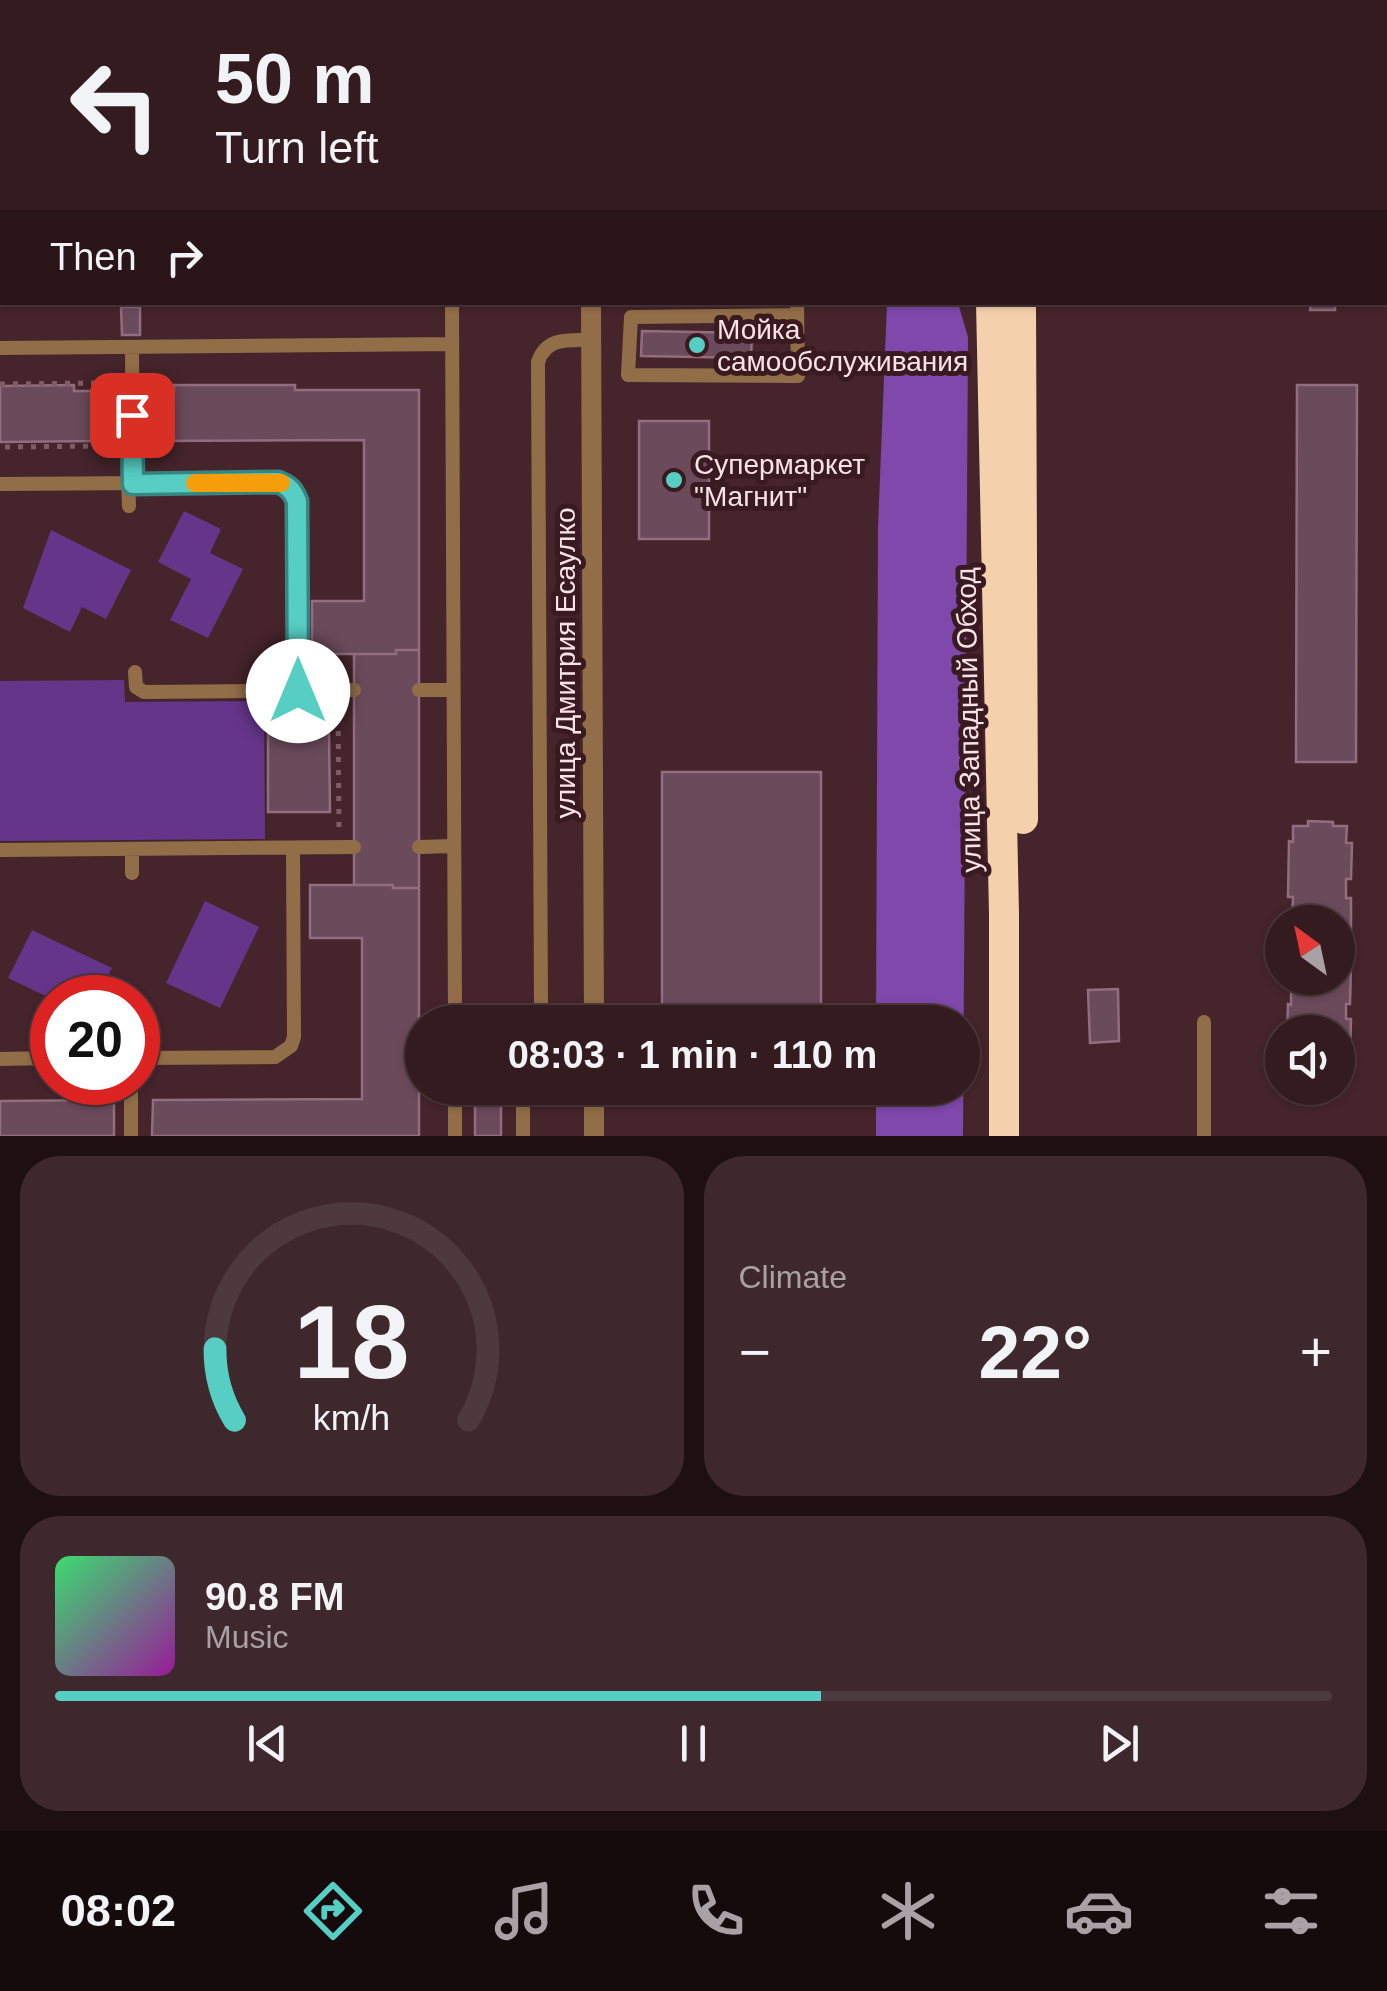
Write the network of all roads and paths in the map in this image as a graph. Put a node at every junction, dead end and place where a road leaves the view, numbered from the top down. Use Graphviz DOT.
graph roads {
  1 [pos="452,305"];
  2 [pos="591,305"];
  3 [pos="991,305"];
  4 [pos="1022,305"];
  5 [pos="797,309"];
  6 [pos="591,340"];
  7 [pos="452,344"];
  8 [pos="132,347"];
  9 [pos="0,348"];
  10 [pos="0,384"];
  11 [pos="0,448"];
  12 [pos="0,484"];
  13 [pos="131,484"];
  14 [pos="129,506"];
  15 [pos="135,672"];
  16 [pos="346,690"];
  17 [pos="419,690"];
  18 [pos="454,690"];
  19 [pos="298,691"];
  20 [pos="454,846"];
  21 [pos="419,847"];
  22 [pos="294,848"];
  23 [pos="347,848"];
  24 [pos="132,849"];
  25 [pos="0,850"];
  26 [pos="132,872"];
  27 [pos="455,1005"];
  28 [pos="539,1005"];
  29 [pos="594,1005"];
  30 [pos="1204,1022"];
  31 [pos="30,1058"];
  32 [pos="160,1058"];
  33 [pos="0,1059"];
  34 [pos="130,1105"];
  35 [pos="455,1105"];
  36 [pos="523,1105"];
  37 [pos="594,1105"];
  38 [pos="131,1136"];
  39 [pos="455,1136"];
  40 [pos="523,1136"];
  41 [pos="594,1136"];
  42 [pos="1004,1136"];
  43 [pos="1022,1136"];
  44 [pos="1204,1136"];
  1 -- 7 [label="lane"];
  2 -- 6 [label="street, улица Дмитрия Есаулко"];
  3 -- 42 [label="highway, улица Западный Обход"];
  4 -- 43 [label="highway, улица Западный Обход"];
  5 -- 5 [label="lane"];
  6 -- 28 [label="lane"];
  6 -- 29 [label="street, улица Дмитрия Есаулко"];
  7 -- 8 [label="lane"];
  7 -- 18 [label="lane"];
  8 -- 9 [label="lane"];
  8 -- 13 [label="lane"];
  10 -- 11 [label="path"];
  12 -- 13 [label="lane"];
  13 -- 14 [label="lane"];
  13 -- 19 [label="lane"];
  15 -- 19 [label="lane"];
  16 -- 19 [label="lane"];
  16 -- 23 [label="path"];
  17 -- 18 [label="lane"];
  18 -- 20 [label="lane"];
  20 -- 21 [label="lane"];
  20 -- 27 [label="lane"];
  22 -- 23 [label="lane"];
  22 -- 24 [label="lane"];
  22 -- 32 [label="lane"];
  24 -- 25 [label="lane"];
  24 -- 26 [label="lane"];
  30 -- 44 [label="lane"];
  31 -- 33 [label="lane"];
  34 -- 38 [label="lane"];
  35 -- 39 [label="lane"];
  36 -- 40 [label="lane"];
  37 -- 41 [label="street"];
}
